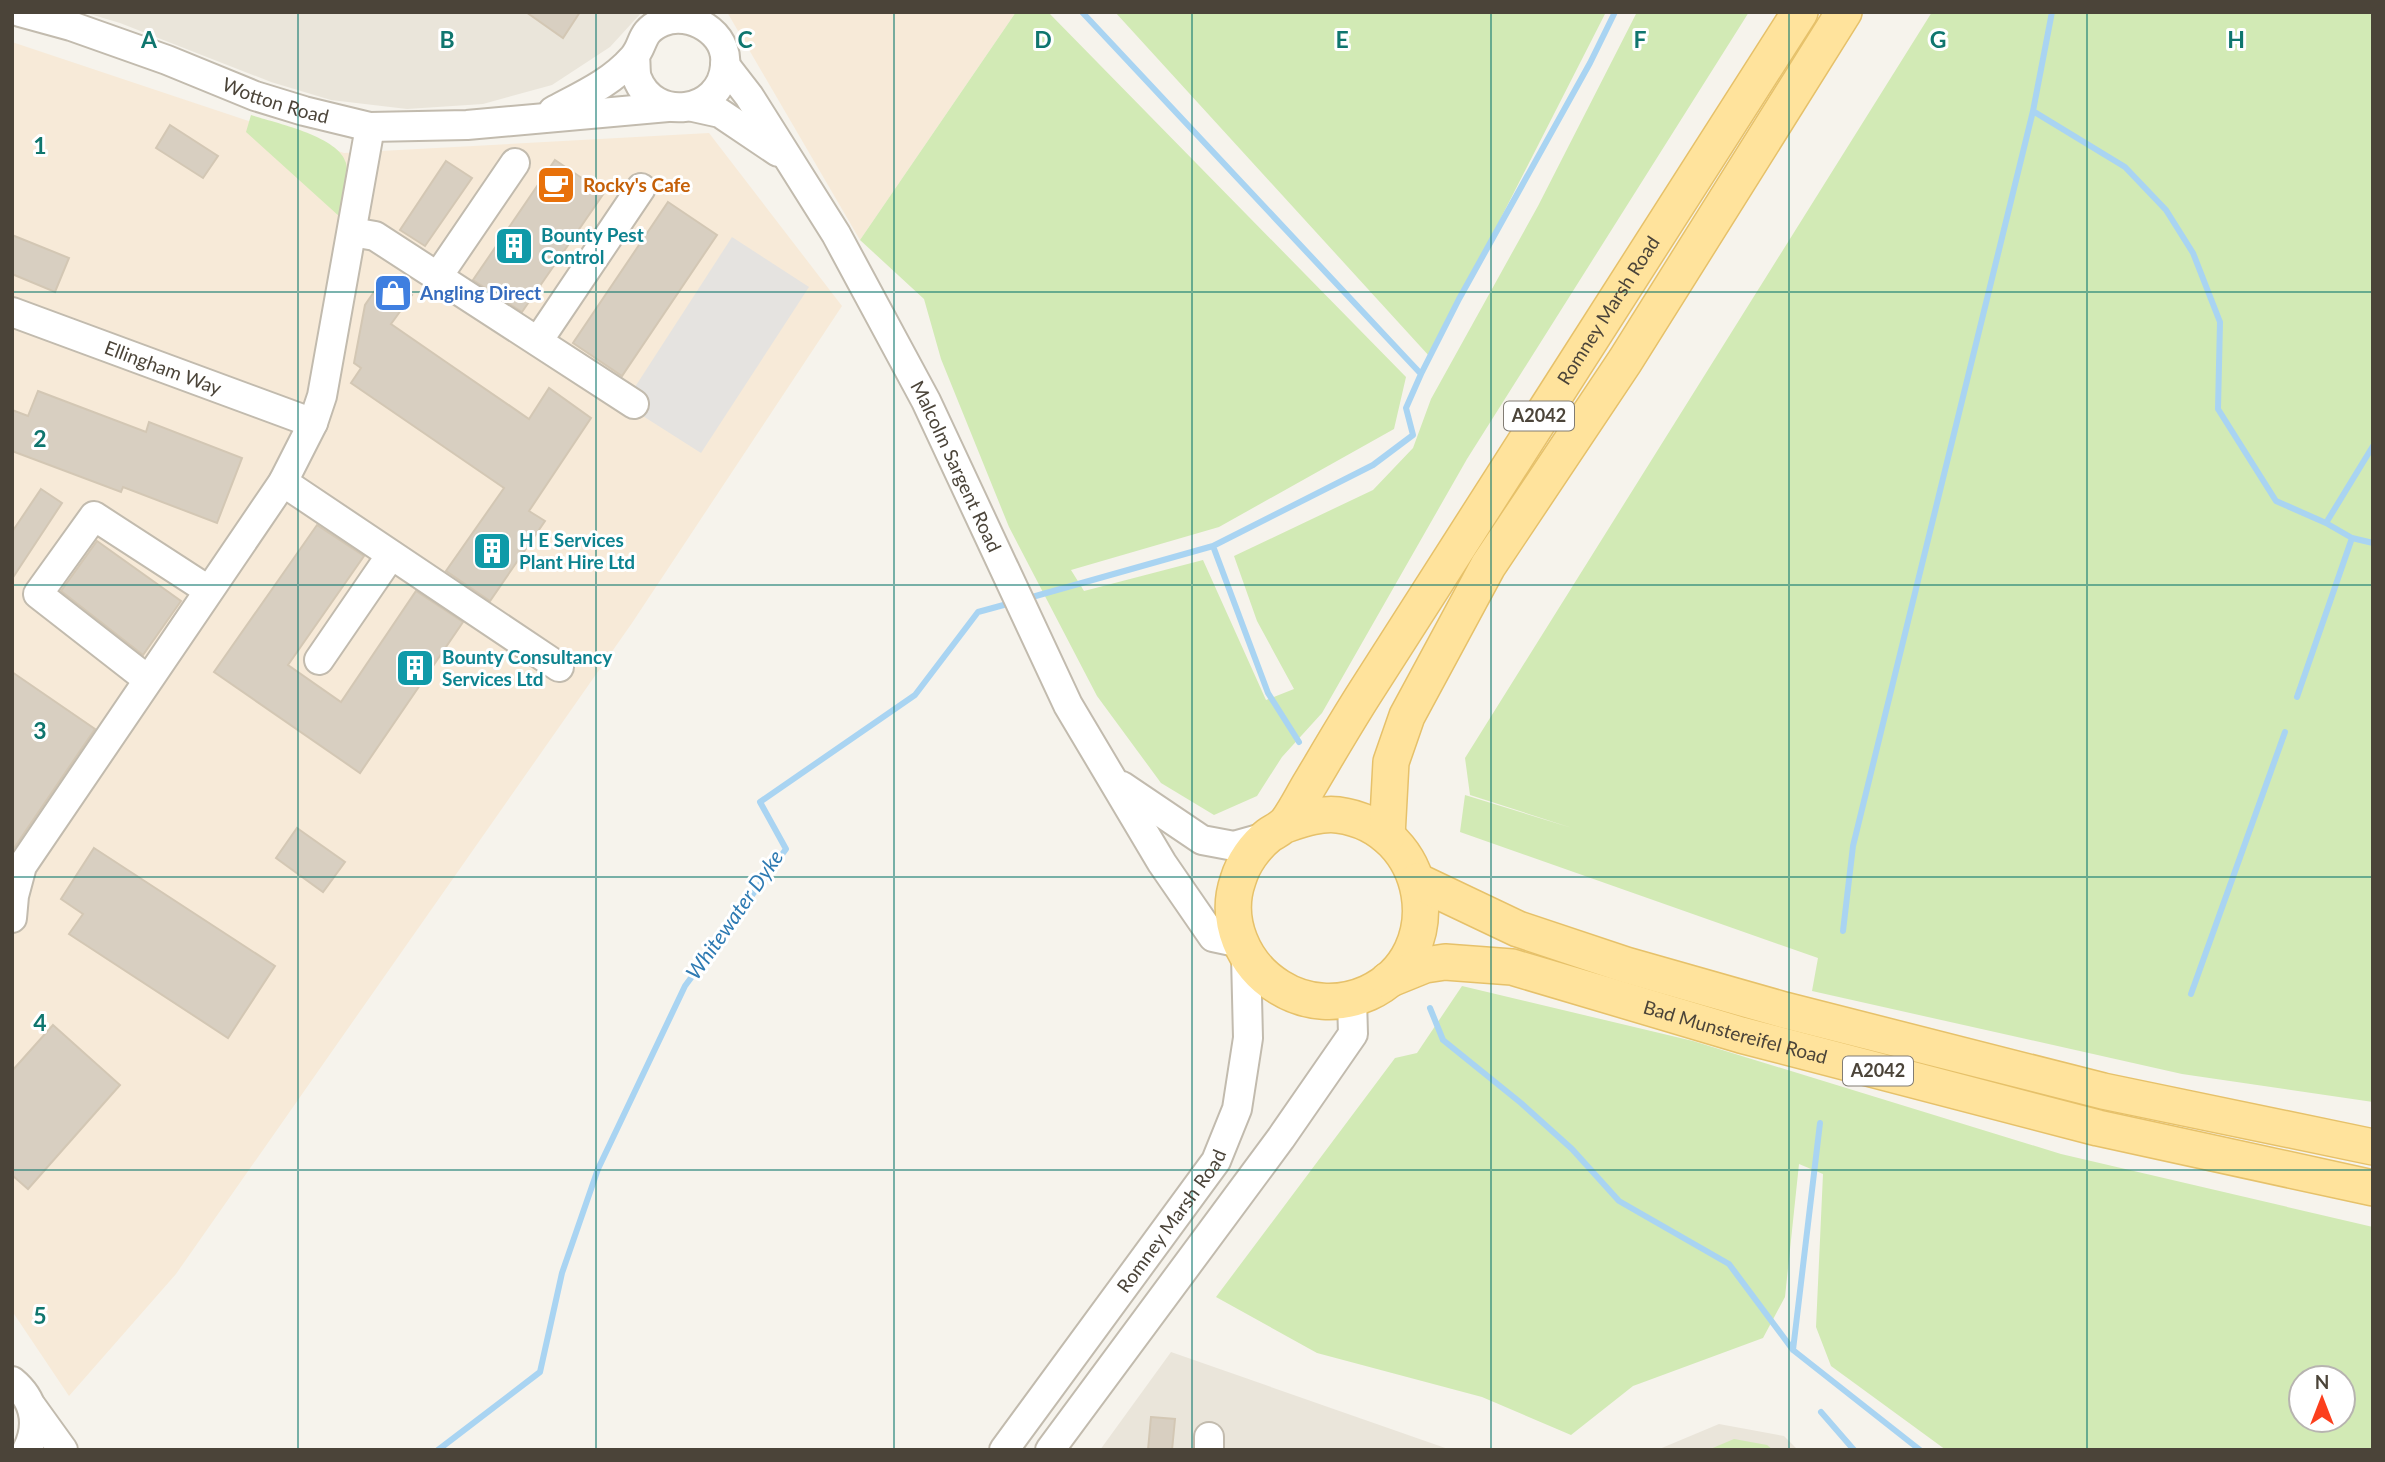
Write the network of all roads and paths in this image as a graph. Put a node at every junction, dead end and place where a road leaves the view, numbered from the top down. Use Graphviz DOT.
graph roads {
  1 [pos="20,12"];
  2 [pos="1800,12"];
  3 [pos="1844,12"];
  4 [pos="667,16"];
  5 [pos="709,20"];
  6 [pos="635,57"];
  7 [pos="726,65"];
  8 [pos="680,107"];
  9 [pos="542,117"];
  10 [pos="370,127"];
  11 [pos="786,157"];
  12 [pos="514,163"];
  13 [pos="641,188"];
  14 [pos="352,232"];
  15 [pos="438,276"];
  16 [pos="12,312"];
  17 [pos="538,341"];
  18 [pos="634,404"];
  19 [pos="313,423"];
  20 [pos="283,482"];
  21 [pos="391,555"];
  22 [pos="208,590"];
  23 [pos="319,660"];
  24 [pos="559,667"];
  25 [pos="147,680"];
  26 [pos="1114,781"];
  27 [pos="1276,831"];
  28 [pos="1387,836"];
  29 [pos="1417,881"];
  30 [pos="12,918"];
  31 [pos="1243,949"];
  32 [pos="1388,980"];
  33 [pos="1352,999"];
  34 [pos="2334,1139"];
  35 [pos="2373,1142"];
  36 [pos="2373,1147"];
  37 [pos="2373,1188"];
  38 [pos="12,1381"];
  39 [pos="32,1407"];
  40 [pos="27,1450"];
  41 [pos="63,1450"];
  42 [pos="1004,1450"];
  43 [pos="1050,1450"];
  1 -- 10 [label="street, Wotton Road"];
  2 -- 27 [label="main road, Romney Marsh Road / A2042"];
  3 -- 28 [label="main road, A2042"];
  4 -- 5 [label="street, Wotton Road"];
  4 -- 6 [label="street, Wotton Road"];
  5 -- 7 [label="street, Wotton Road"];
  6 -- 8 [label="street"];
  6 -- 9 [label="street, Wotton Road"];
  7 -- 8 [label="street"];
  7 -- 11 [label="street, Malcolm Sargent Road"];
  8 -- 9 [label="street, Wotton Road"];
  8 -- 11 [label="street, Malcolm Sargent Road"];
  9 -- 10 [label="street, Wotton Road"];
  10 -- 14 [label="street"];
  11 -- 26 [label="street, Malcolm Sargent Road"];
  12 -- 15 [label="street"];
  13 -- 17 [label="street"];
  14 -- 15 [label="street"];
  14 -- 19 [label="street"];
  15 -- 17 [label="street"];
  16 -- 19 [label="street, Ellingham Way"];
  17 -- 18 [label="street"];
  19 -- 20 [label="street"];
  20 -- 21 [label="street"];
  20 -- 22 [label="street"];
  21 -- 23 [label="street"];
  21 -- 24 [label="street"];
  22 -- 25 [label="street"];
  22 -- 25 [label="street"];
  25 -- 30 [label="street"];
  26 -- 27 [label="street, Malcolm Sargent Road"];
  26 -- 31 [label="street, Malcolm Sargent Road"];
  27 -- 28 [label="main road"];
  27 -- 31 [label="main road"];
  28 -- 29 [label="main road"];
  29 -- 32 [label="main road"];
  29 -- 34 [label="main road, Bad Munstereifel Road / A2042"];
  31 -- 33 [label="main road"];
  31 -- 42 [label="street, Romney Marsh Road"];
  32 -- 33 [label="main road"];
  32 -- 37 [label="main road, Bad Munstereifel Road / A2042"];
  33 -- 43 [label="street, Romney Marsh Road"];
  34 -- 35 [label="main road"];
  34 -- 36 [label="main road, Bad Munstereifel Road / A2042"];
  38 -- 39 [label="street"];
  39 -- 40 [label="street"];
  39 -- 41 [label="street"];
}
